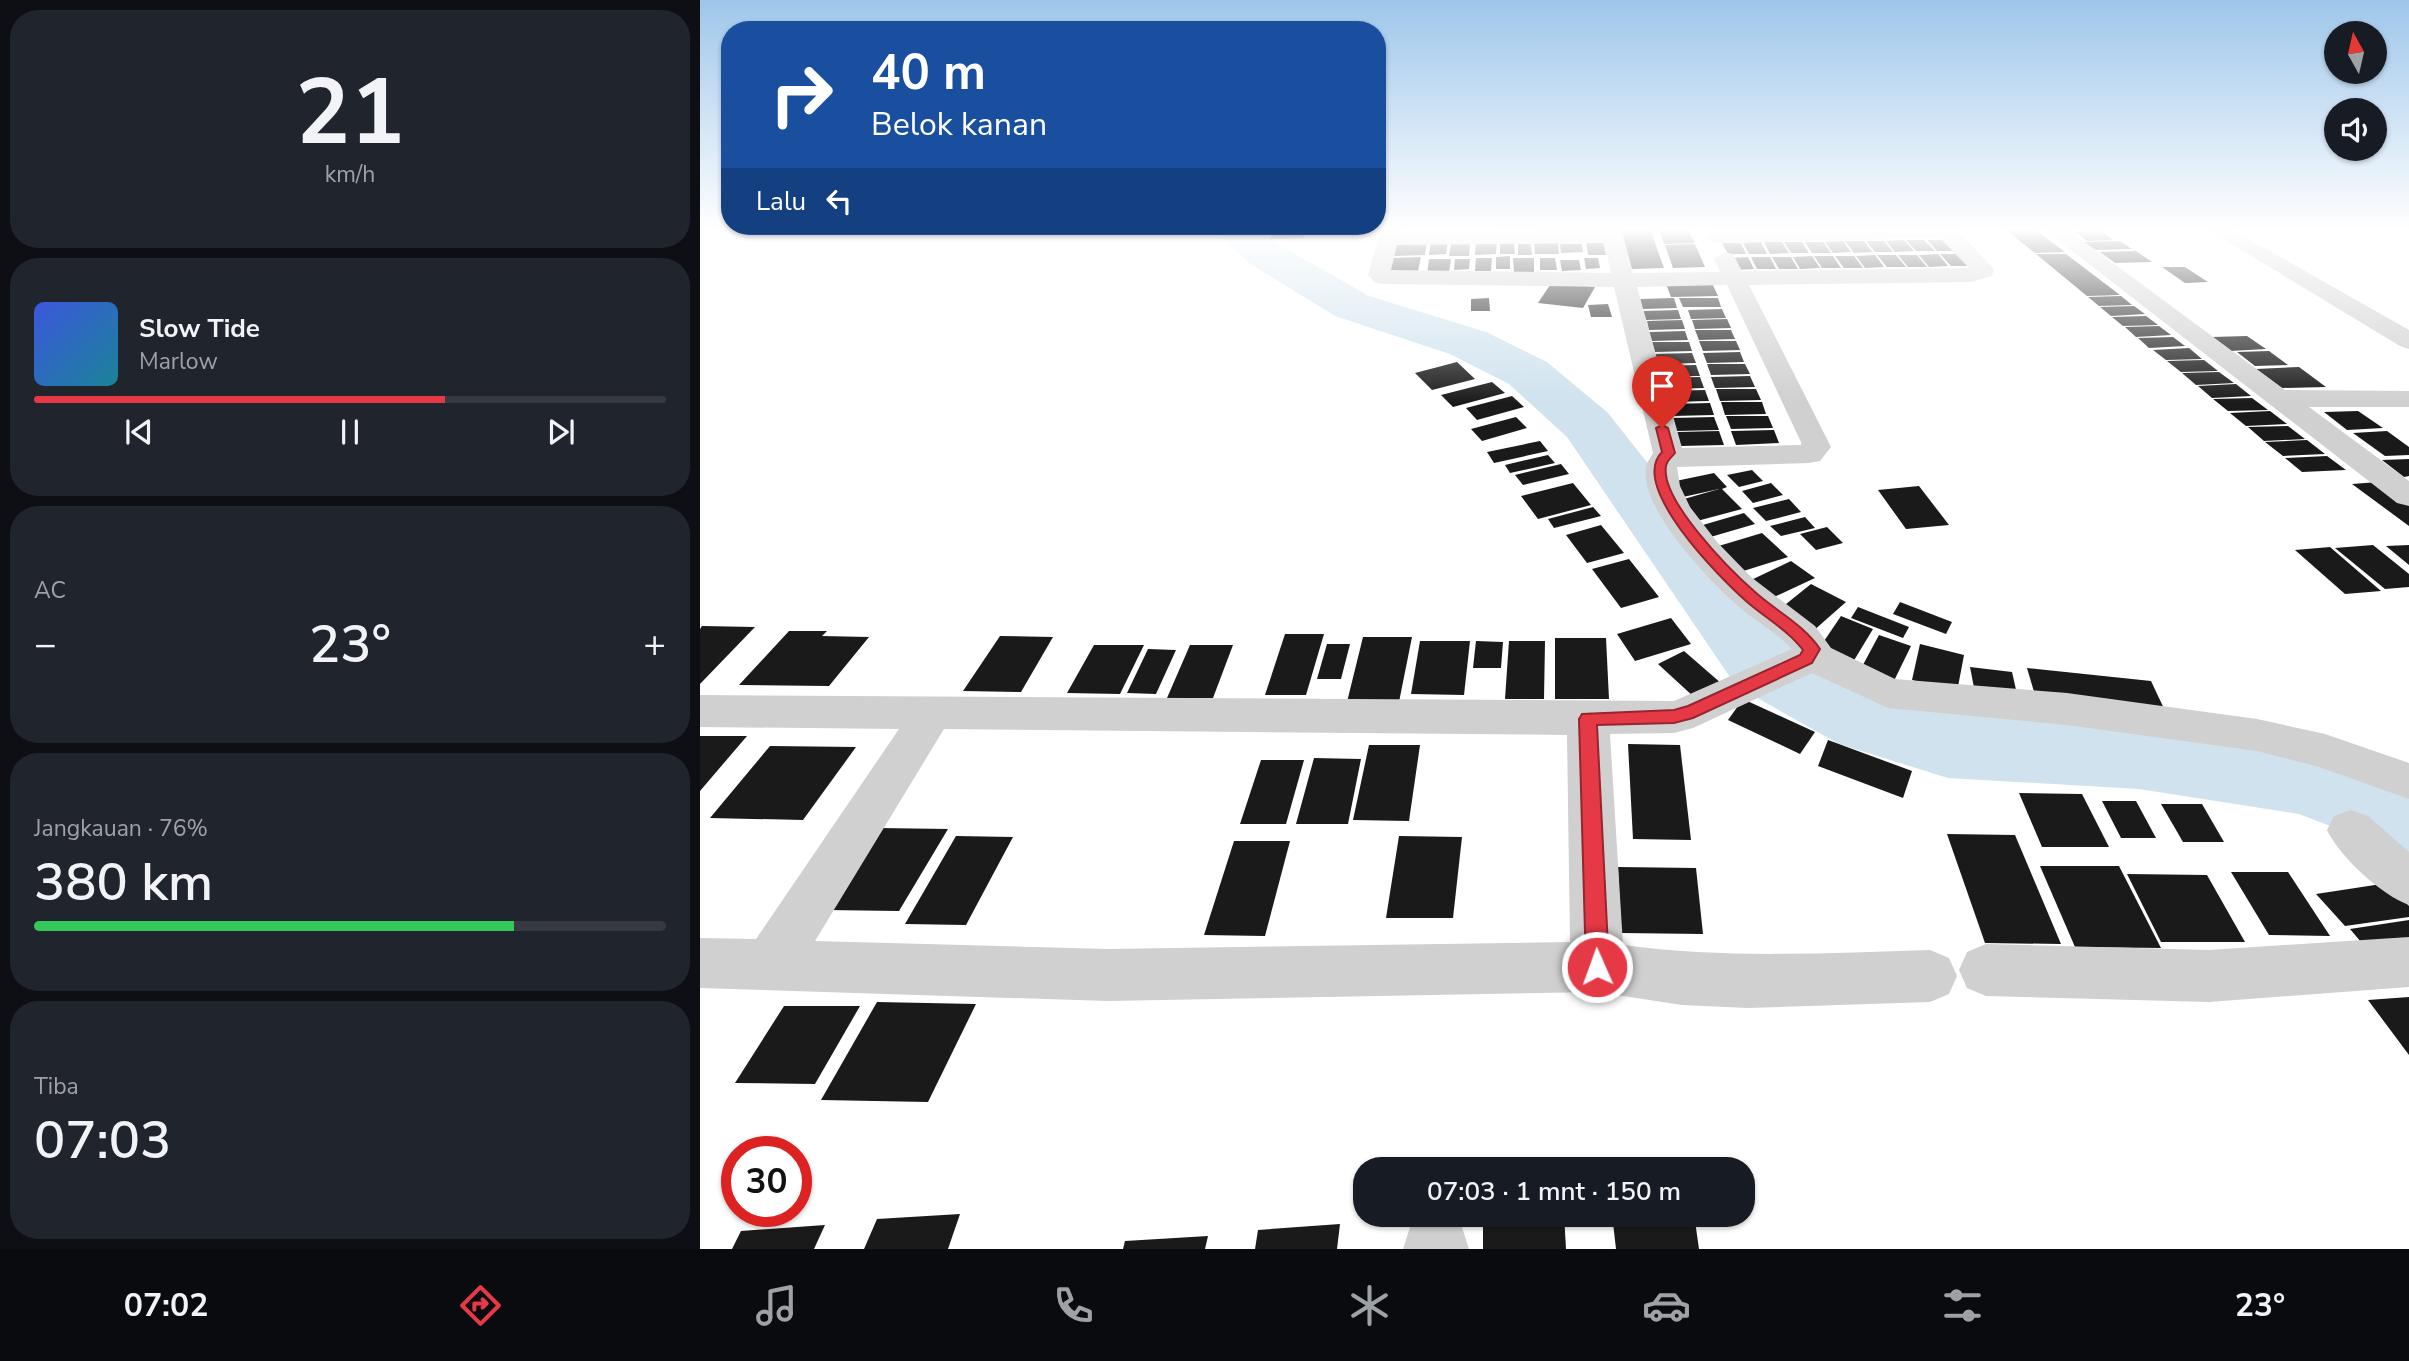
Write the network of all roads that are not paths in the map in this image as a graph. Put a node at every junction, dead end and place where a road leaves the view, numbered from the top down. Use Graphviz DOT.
graph roads {
  1 [pos="1625,287"];
  2 [pos="1739,287"];
  3 [pos="2131,287"];
  4 [pos="2317,287"];
  5 [pos="2409,341"];
  6 [pos="2277,398"];
  7 [pos="2409,399"];
  8 [pos="1668,453"];
  9 [pos="2409,496"];
  10 [pos="1808,657"];
  11 [pos="700,710"];
  12 [pos="932,713"];
  13 [pos="1588,719"];
  14 [pos="2409,781"];
  15 [pos="2351,830"];
  16 [pos="2409,883"];
  17 [pos="2409,962"];
  18 [pos="700,963"];
  19 [pos="770,965"];
  20 [pos="1597,967"];
  21 [pos="1986,970"];
  22 [pos="1930,976"];
  1 -- 8 [label="street"];
  2 -- 8 [label="street"];
  3 -- 6 [label="street"];
  4 -- 5 [label="street"];
  6 -- 7 [label="street"];
  6 -- 9 [label="street"];
  8 -- 10 [label="street"];
  10 -- 13 [label="street"];
  10 -- 14 [label="street"];
  11 -- 12 [label="street"];
  12 -- 13 [label="street"];
  12 -- 19 [label="street"];
  13 -- 20 [label="street"];
  15 -- 16 [label="street"];
  17 -- 21 [label="street"];
  18 -- 19 [label="street"];
  19 -- 20 [label="street"];
  20 -- 22 [label="street"];
}
